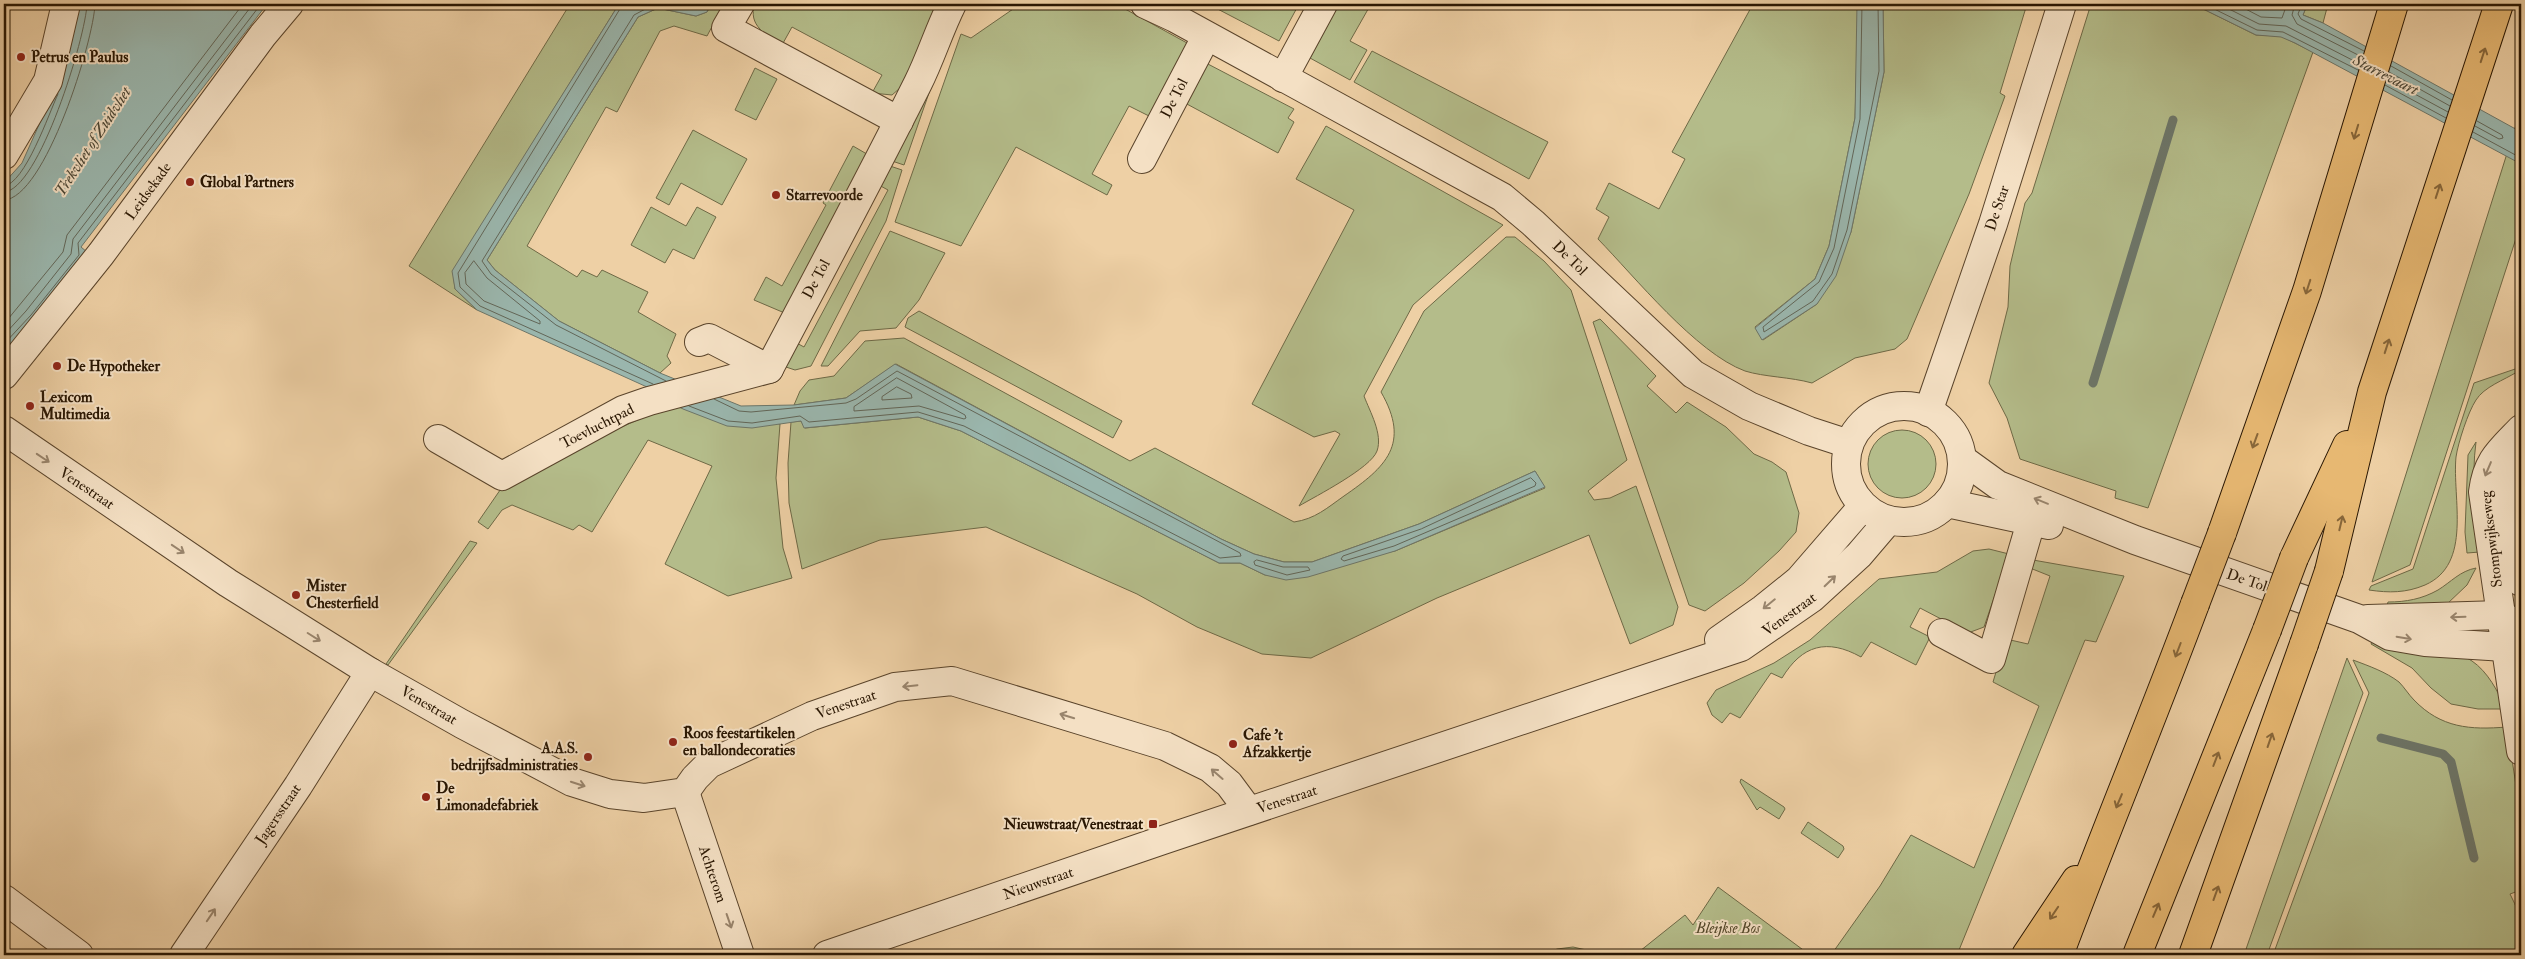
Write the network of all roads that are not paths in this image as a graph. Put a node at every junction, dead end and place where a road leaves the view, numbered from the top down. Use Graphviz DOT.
graph roads {
  1 [pos="66,4"];
  2 [pos="289,4"];
  3 [pos="740,4"];
  4 [pos="952,4"];
  5 [pos="1145,4"];
  6 [pos="1323,4"];
  7 [pos="2062,4"];
  8 [pos="2394,4"];
  9 [pos="2499,4"];
  10 [pos="1206,37"];
  11 [pos="1283,78"];
  12 [pos="899,121"];
  13 [pos="4,155"];
  14 [pos="1142,159"];
  15 [pos="699,342"];
  16 [pos="769,369"];
  17 [pos="4,375"];
  18 [pos="2372,392"];
  19 [pos="1928,412"];
  20 [pos="4,430"];
  21 [pos="2516,435"];
  22 [pos="438,438"];
  23 [pos="1849,444"];
  24 [pos="1962,459"];
  25 [pos="1947,503"];
  26 [pos="1863,506"];
  27 [pos="1888,521"];
  28 [pos="2031,522"];
  29 [pos="2134,540"];
  30 [pos="2521,582"];
  31 [pos="2512,631"];
  32 [pos="1942,633"];
  33 [pos="370,672"];
  34 [pos="1668,672"];
  35 [pos="2521,751"];
  36 [pos="686,792"];
  37 [pos="1249,811"];
  38 [pos="2101,844"];
  39 [pos="9,912"];
  40 [pos="896,944"];
  41 [pos="79,955"];
  42 [pos="184,955"];
  43 [pos="740,955"];
  44 [pos="827,955"];
  45 [pos="2026,955"];
  46 [pos="2059,955"];
  47 [pos="2137,955"];
  48 [pos="2193,955"];
  1 -- 13 [label="street"];
  2 -- 17 [label="street, Leidsekade"];
  3 -- 12 [label="street"];
  4 -- 12 [label="street, De Tol"];
  5 -- 10 [label="street, De Tol"];
  6 -- 11 [label="street"];
  7 -- 19 [label="street, De Star"];
  8 -- 38 [label="highway, one-way, bridge"];
  18 -- 9 [label="highway, one-way"];
  10 -- 11 [label="street, De Tol"];
  10 -- 14 [label="street, De Tol"];
  11 -- 23 [label="street, De Tol"];
  12 -- 16 [label="street, De Tol"];
  15 -- 16 [label="street"];
  16 -- 22 [label="street, Toevluchtpad"];
  47 -- 18 [label="highway, one-way, bridge"];
  48 -- 18 [label="highway, one-way, bridge"];
  19 -- 23 [label="street"];
  19 -- 24 [label="street"];
  20 -- 33 [label="street, Venestraat, one-way"];
  21 -- 30 [label="street, Stompwijkseweg"];
  21 -- 31 [label="street, Stompwijkseweg, one-way"];
  23 -- 26 [label="street"];
  24 -- 25 [label="street"];
  29 -- 24 [label="street, De Tol, one-way"];
  25 -- 27 [label="street"];
  25 -- 28 [label="street, De Tol"];
  26 -- 27 [label="street"];
  26 -- 34 [label="street, Venestraat, one-way"];
  34 -- 27 [label="street, Venestraat, one-way"];
  28 -- 29 [label="street, De Tol"];
  28 -- 32 [label="street"];
  29 -- 31 [label="street, De Tol"];
  31 -- 35 [label="street, Stompwijkseweg"];
  33 -- 36 [label="street, Venestraat, one-way"];
  42 -- 33 [label="street, Jagersstraat, one-way"];
  34 -- 37 [label="street, Venestraat"];
  37 -- 36 [label="street, Venestraat, one-way"];
  36 -- 43 [label="street, Achterom, one-way"];
  37 -- 40 [label="street, Nieuwstraat"];
  38 -- 45 [label="highway, one-way"];
  38 -- 46 [label="highway"];
  39 -- 41 [label="street"];
  40 -- 44 [label="street, Nieuwstraat"];
}
